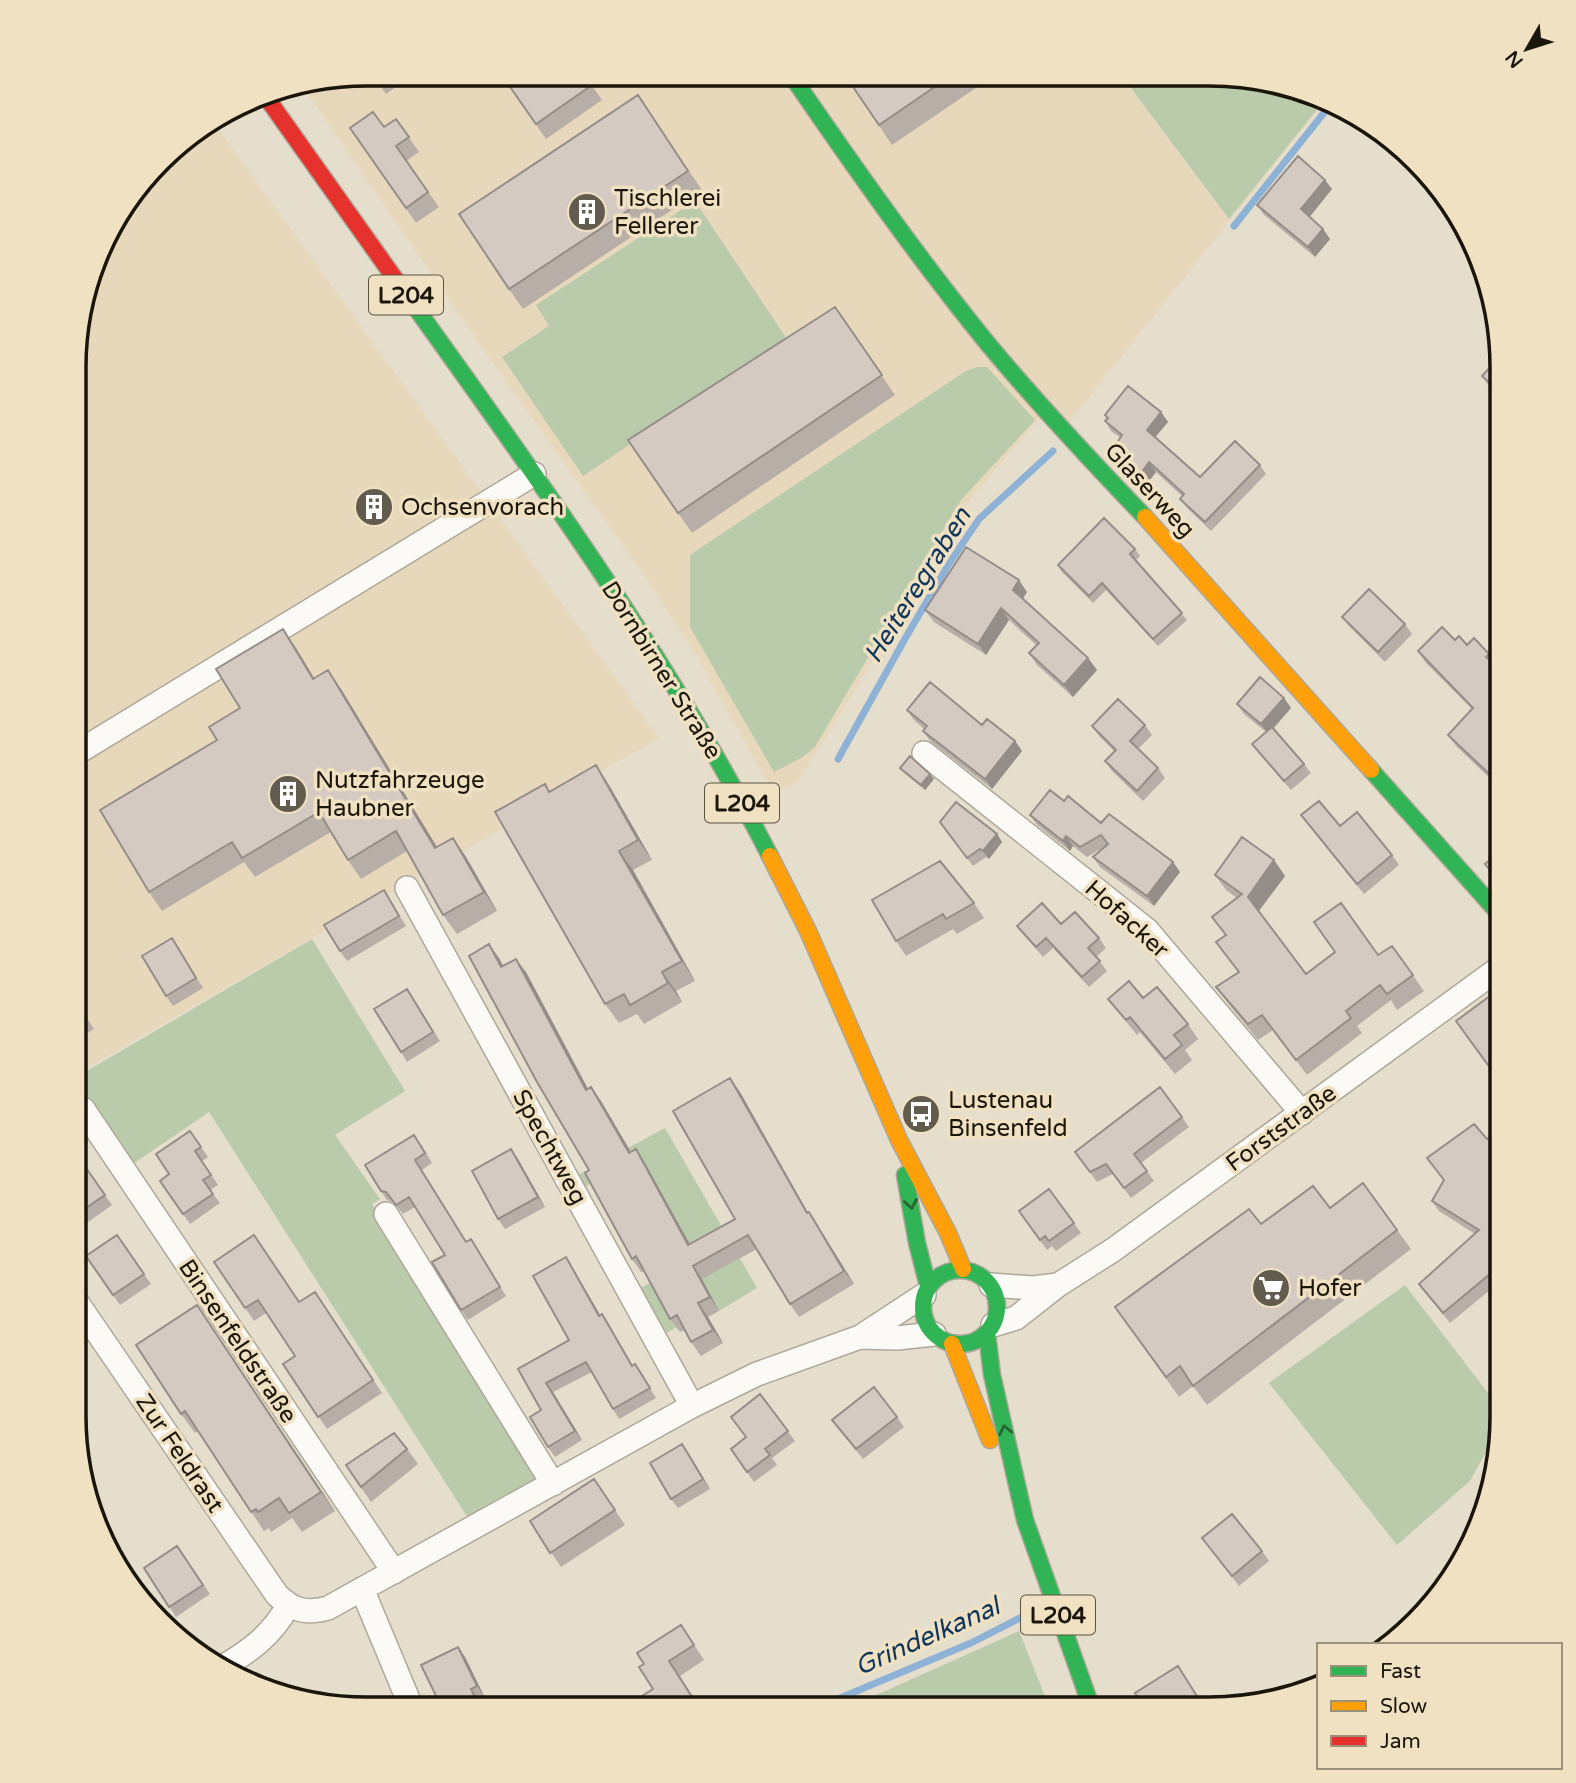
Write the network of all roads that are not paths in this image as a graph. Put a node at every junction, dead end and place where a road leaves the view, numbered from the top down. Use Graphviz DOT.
graph roads {
  1 [pos="798,86"];
  2 [pos="270,103"];
  3 [pos="534,474"];
  4 [pos="86,747"];
  5 [pos="925,752"];
  6 [pos="407,888"];
  7 [pos="1490,903"];
  8 [pos="1490,975"];
  9 [pos="1302,1113"];
  10 [pos="86,1114"];
  11 [pos="899,1140"];
  12 [pos="386,1214"];
  13 [pos="963,1269"];
  14 [pos="991,1285"];
  15 [pos="1058,1285"];
  16 [pos="926,1290"];
  17 [pos="86,1316"];
  18 [pos="990,1329"];
  19 [pos="860,1337"];
  20 [pos="943,1339"];
  21 [pos="692,1406"];
  22 [pos="553,1484"];
  23 [pos="1026,1520"];
  24 [pos="394,1572"];
  25 [pos="362,1589"];
  26 [pos="288,1606"];
  27 [pos="230,1662"];
  28 [pos="407,1697"];
  29 [pos="1088,1697"];
  1 -- 7 [label="main road, Glaserweg"];
  2 -- 3 [label="main road, Dornbirner Straße / L204"];
  3 -- 4 [label="street"];
  3 -- 11 [label="main road, Dornbirner Straße / L204"];
  5 -- 9 [label="street, Hofacker"];
  6 -- 21 [label="street, Spechtweg"];
  8 -- 9 [label="street, Forststraße"];
  9 -- 15 [label="street, Forststraße"];
  10 -- 24 [label="street, Binsenfeldstraße"];
  11 -- 13 [label="main road, Dornbirner Straße / L204"];
  11 -- 16 [label="main road, Dornbirner Straße / L204, one-way"];
  12 -- 22 [label="street"];
  13 -- 14 [label="main road"];
  13 -- 16 [label="main road"];
  14 -- 15 [label="street, Forststraße"];
  14 -- 18 [label="main road, Dornbirner Straße / L204"];
  15 -- 18 [label="street, Forststraße"];
  16 -- 19 [label="street"];
  16 -- 20 [label="main road, Dornbirner Straße / L204"];
  17 -- 26 [label="street, Zur Feldrast"];
  18 -- 20 [label="main road"];
  23 -- 18 [label="main road, Dornbirner Straße / L204, one-way"];
  19 -- 20 [label="street"];
  19 -- 21 [label="street"];
  20 -- 23 [label="main road, Dornbirner Straße / L204"];
  21 -- 22 [label="street"];
  22 -- 24 [label="street"];
  23 -- 29 [label="main road, Dornbirner Straße / L204"];
  24 -- 25 [label="street"];
  25 -- 26 [label="street"];
  25 -- 28 [label="street"];
  26 -- 27 [label="street"];
}
